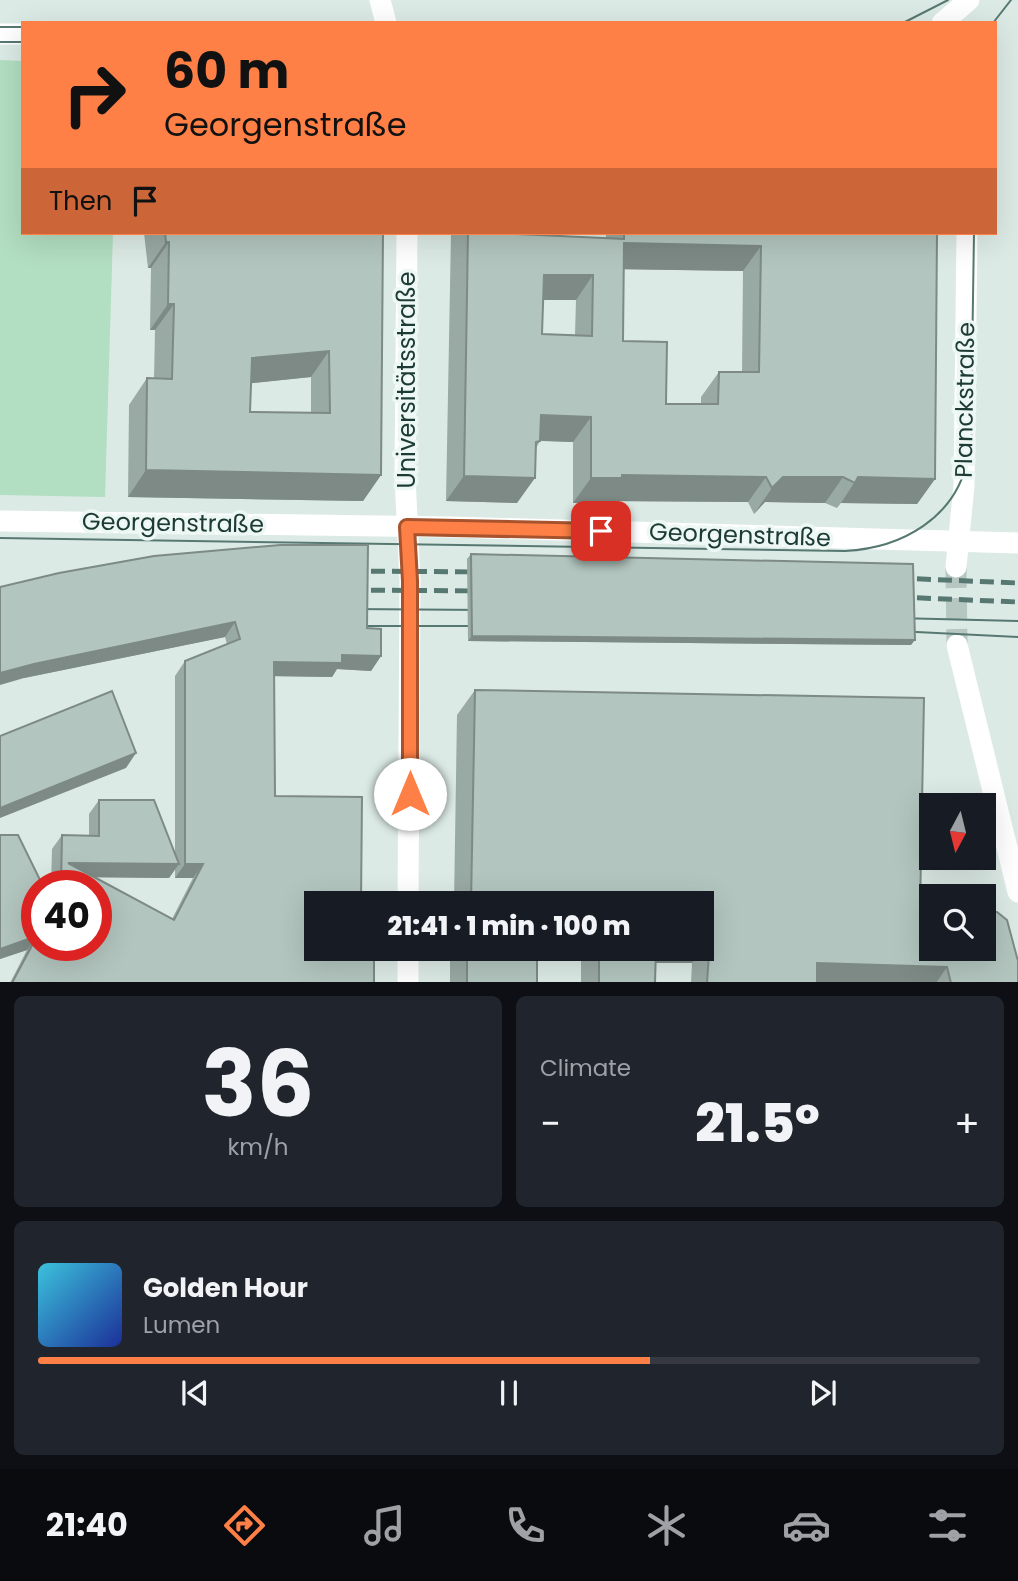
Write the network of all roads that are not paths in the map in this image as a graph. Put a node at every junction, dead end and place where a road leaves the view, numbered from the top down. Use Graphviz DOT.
graph roads {
  1 [pos="380,0"];
  2 [pos="968,0"];
  3 [pos="385,21"];
  4 [pos="944,21"];
  5 [pos="968,21"];
  6 [pos="0,34"];
  7 [pos="21,34"];
  8 [pos="407,235"];
  9 [pos="967,235"];
  10 [pos="0,521"];
  11 [pos="407,527"];
  12 [pos="958,541"];
  13 [pos="1018,543"];
  14 [pos="956,568"];
  15 [pos="957,645"];
  16 [pos="408,891"];
  17 [pos="1018,892"];
  18 [pos="408,961"];
  19 [pos="408,982"];
  1 -- 3 [label="street"];
  2 -- 4 [label="street"];
  2 -- 5 [label="street"];
  6 -- 7 [label="street"];
  8 -- 11 [label="street, Universitätsstraße"];
  9 -- 12 [label="street, Planckstraße"];
  10 -- 11 [label="street, Georgenstraße"];
  11 -- 12 [label="street, Georgenstraße"];
  11 -- 16 [label="street, Universitätsstraße"];
  12 -- 13 [label="street, Georgenstraße"];
  12 -- 14 [label="street, Planckstraße"];
  15 -- 17 [label="street"];
  18 -- 19 [label="street"];
}
